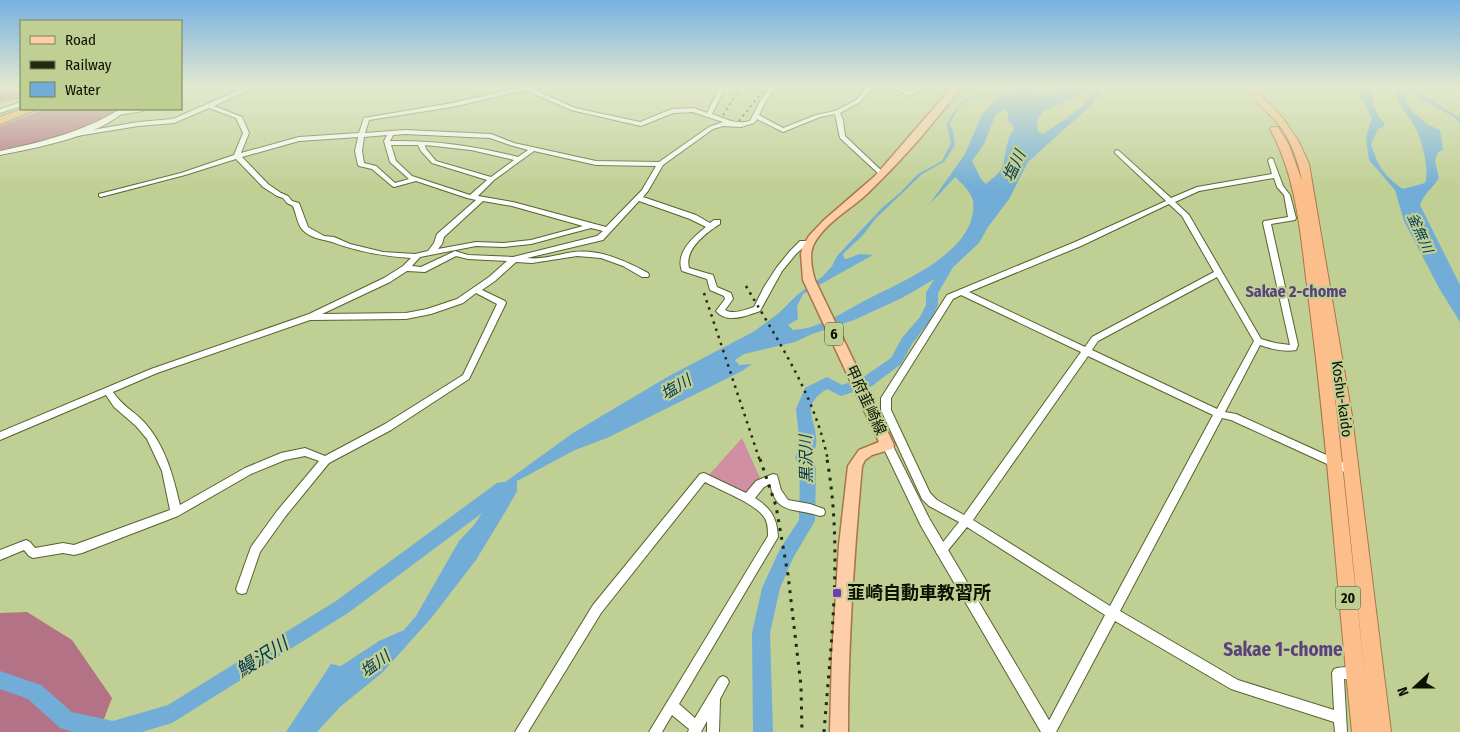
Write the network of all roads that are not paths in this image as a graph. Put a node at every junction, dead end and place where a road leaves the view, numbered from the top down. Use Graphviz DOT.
graph roads {
  1 [pos="107,120"];
  2 [pos="133,120"];
  3 [pos="178,120"];
  4 [pos="241,120"];
  5 [pos="366,120"];
  6 [pos="624,120"];
  7 [pos="650,120"];
  8 [pos="724,120"];
  9 [pos="752,120"];
  10 [pos="764,120"];
  11 [pos="808,120"];
  12 [pos="840,120"];
  13 [pos="928,120"];
  14 [pos="1269,120"];
  15 [pos="1280,120"];
  16 [pos="134,124"];
  17 [pos="734,124"];
  18 [pos="391,133"];
  19 [pos="77,134"];
  20 [pos="361,135"];
  21 [pos="388,143"];
  22 [pos="421,143"];
  23 [pos="534,148"];
  24 [pos="1116,152"];
  25 [pos="0,153"];
  26 [pos="237,156"];
  27 [pos="519,159"];
  28 [pos="1271,160"];
  29 [pos="660,164"];
  30 [pos="882,174"];
  31 [pos="1275,176"];
  32 [pos="492,178"];
  33 [pos="416,179"];
  34 [pos="101,195"];
  35 [pos="477,198"];
  36 [pos="638,198"];
  37 [pos="1171,201"];
  38 [pos="1301,210"];
  39 [pos="590,226"];
  40 [pos="607,230"];
  41 [pos="806,245"];
  42 [pos="431,252"];
  43 [pos="416,256"];
  44 [pos="514,259"];
  45 [pos="406,268"];
  46 [pos="1219,273"];
  47 [pos="645,275"];
  48 [pos="476,290"];
  49 [pos="961,292"];
  50 [pos="309,317"];
  51 [pos="1258,341"];
  52 [pos="1087,351"];
  53 [pos="108,391"];
  54 [pos="1219,414"];
  55 [pos="0,436"];
  56 [pos="894,444"];
  57 [pos="326,460"];
  58 [pos="1335,464"];
  59 [pos="1352,471"];
  60 [pos="748,499"];
  61 [pos="815,510"];
  62 [pos="176,512"];
  63 [pos="966,521"];
  64 [pos="941,551"];
  65 [pos="0,555"];
  66 [pos="242,590"];
  67 [pos="1112,613"];
  68 [pos="1355,674"];
  69 [pos="723,682"];
  70 [pos="714,696"];
  71 [pos="671,706"];
  72 [pos="1340,718"];
  73 [pos="695,730"];
  74 [pos="521,732"];
  75 [pos="655,732"];
  76 [pos="713,732"];
  77 [pos="839,732"];
  78 [pos="1049,732"];
  79 [pos="1340,732"];
  80 [pos="1362,732"];
  81 [pos="1381,732"];
  1 -- 19 [label="street"];
  2 -- 16 [label="street"];
  3 -- 16 [label="street"];
  4 -- 26 [label="street"];
  5 -- 20 [label="street"];
  6 -- 7 [label="street"];
  8 -- 17 [label="street"];
  9 -- 17 [label="street"];
  10 -- 11 [label="street"];
  12 -- 30 [label="street"];
  13 -- 30 [label="main road"];
  14 -- 38 [label="highway, Koshu-kaido / 20"];
  15 -- 38 [label="highway, Koshu-kaido / 20"];
  16 -- 19 [label="street"];
  17 -- 29 [label="street"];
  18 -- 20 [label="street"];
  18 -- 21 [label="street"];
  18 -- 23 [label="street"];
  19 -- 25 [label="street"];
  20 -- 26 [label="street"];
  20 -- 33 [label="street"];
  21 -- 22 [label="street"];
  21 -- 33 [label="street"];
  22 -- 27 [label="street"];
  22 -- 32 [label="street"];
  23 -- 27 [label="street"];
  23 -- 29 [label="street"];
  24 -- 37 [label="street"];
  26 -- 34 [label="street"];
  26 -- 43 [label="street"];
  27 -- 32 [label="street"];
  28 -- 31 [label="street"];
  29 -- 36 [label="street"];
  30 -- 41 [label="main road"];
  31 -- 37 [label="street"];
  31 -- 38 [label="street"];
  32 -- 35 [label="street"];
  33 -- 35 [label="street"];
  35 -- 39 [label="street"];
  35 -- 42 [label="street"];
  36 -- 40 [label="street"];
  36 -- 41 [label="street"];
  37 -- 46 [label="street"];
  37 -- 49 [label="street"];
  38 -- 51 [label="street"];
  38 -- 58 [label="highway, Koshu-kaido / 20"];
  38 -- 59 [label="highway, Koshu-kaido / 20"];
  39 -- 40 [label="street"];
  39 -- 42 [label="street"];
  40 -- 44 [label="street"];
  41 -- 56 [label="main road, 甲府韮崎線 / 6"];
  42 -- 43 [label="street"];
  43 -- 45 [label="street"];
  44 -- 45 [label="street"];
  44 -- 47 [label="street"];
  44 -- 48 [label="street"];
  45 -- 50 [label="street"];
  46 -- 51 [label="street"];
  46 -- 52 [label="street"];
  48 -- 50 [label="street"];
  48 -- 57 [label="street"];
  49 -- 52 [label="street"];
  49 -- 56 [label="street"];
  50 -- 53 [label="street"];
  51 -- 54 [label="street"];
  52 -- 54 [label="street"];
  52 -- 63 [label="street"];
  53 -- 55 [label="street"];
  53 -- 62 [label="street"];
  54 -- 58 [label="street"];
  54 -- 67 [label="street"];
  56 -- 63 [label="street"];
  56 -- 64 [label="street"];
  56 -- 77 [label="main road, 甲府韮崎線"];
  57 -- 62 [label="street"];
  57 -- 66 [label="street"];
  58 -- 59 [label="street"];
  58 -- 68 [label="highway, Koshu-kaido / 20"];
  59 -- 81 [label="highway, Koshu-kaido / 20"];
  60 -- 61 [label="street"];
  60 -- 71 [label="street"];
  60 -- 74 [label="street"];
  62 -- 65 [label="street"];
  63 -- 64 [label="street"];
  63 -- 67 [label="street"];
  64 -- 78 [label="street"];
  67 -- 72 [label="street"];
  67 -- 78 [label="street"];
  68 -- 72 [label="street"];
  68 -- 80 [label="highway, Koshu-kaido / 20"];
  69 -- 70 [label="street"];
  70 -- 73 [label="street"];
  70 -- 76 [label="street"];
  71 -- 73 [label="street"];
  71 -- 75 [label="street"];
  72 -- 79 [label="street"];
}
